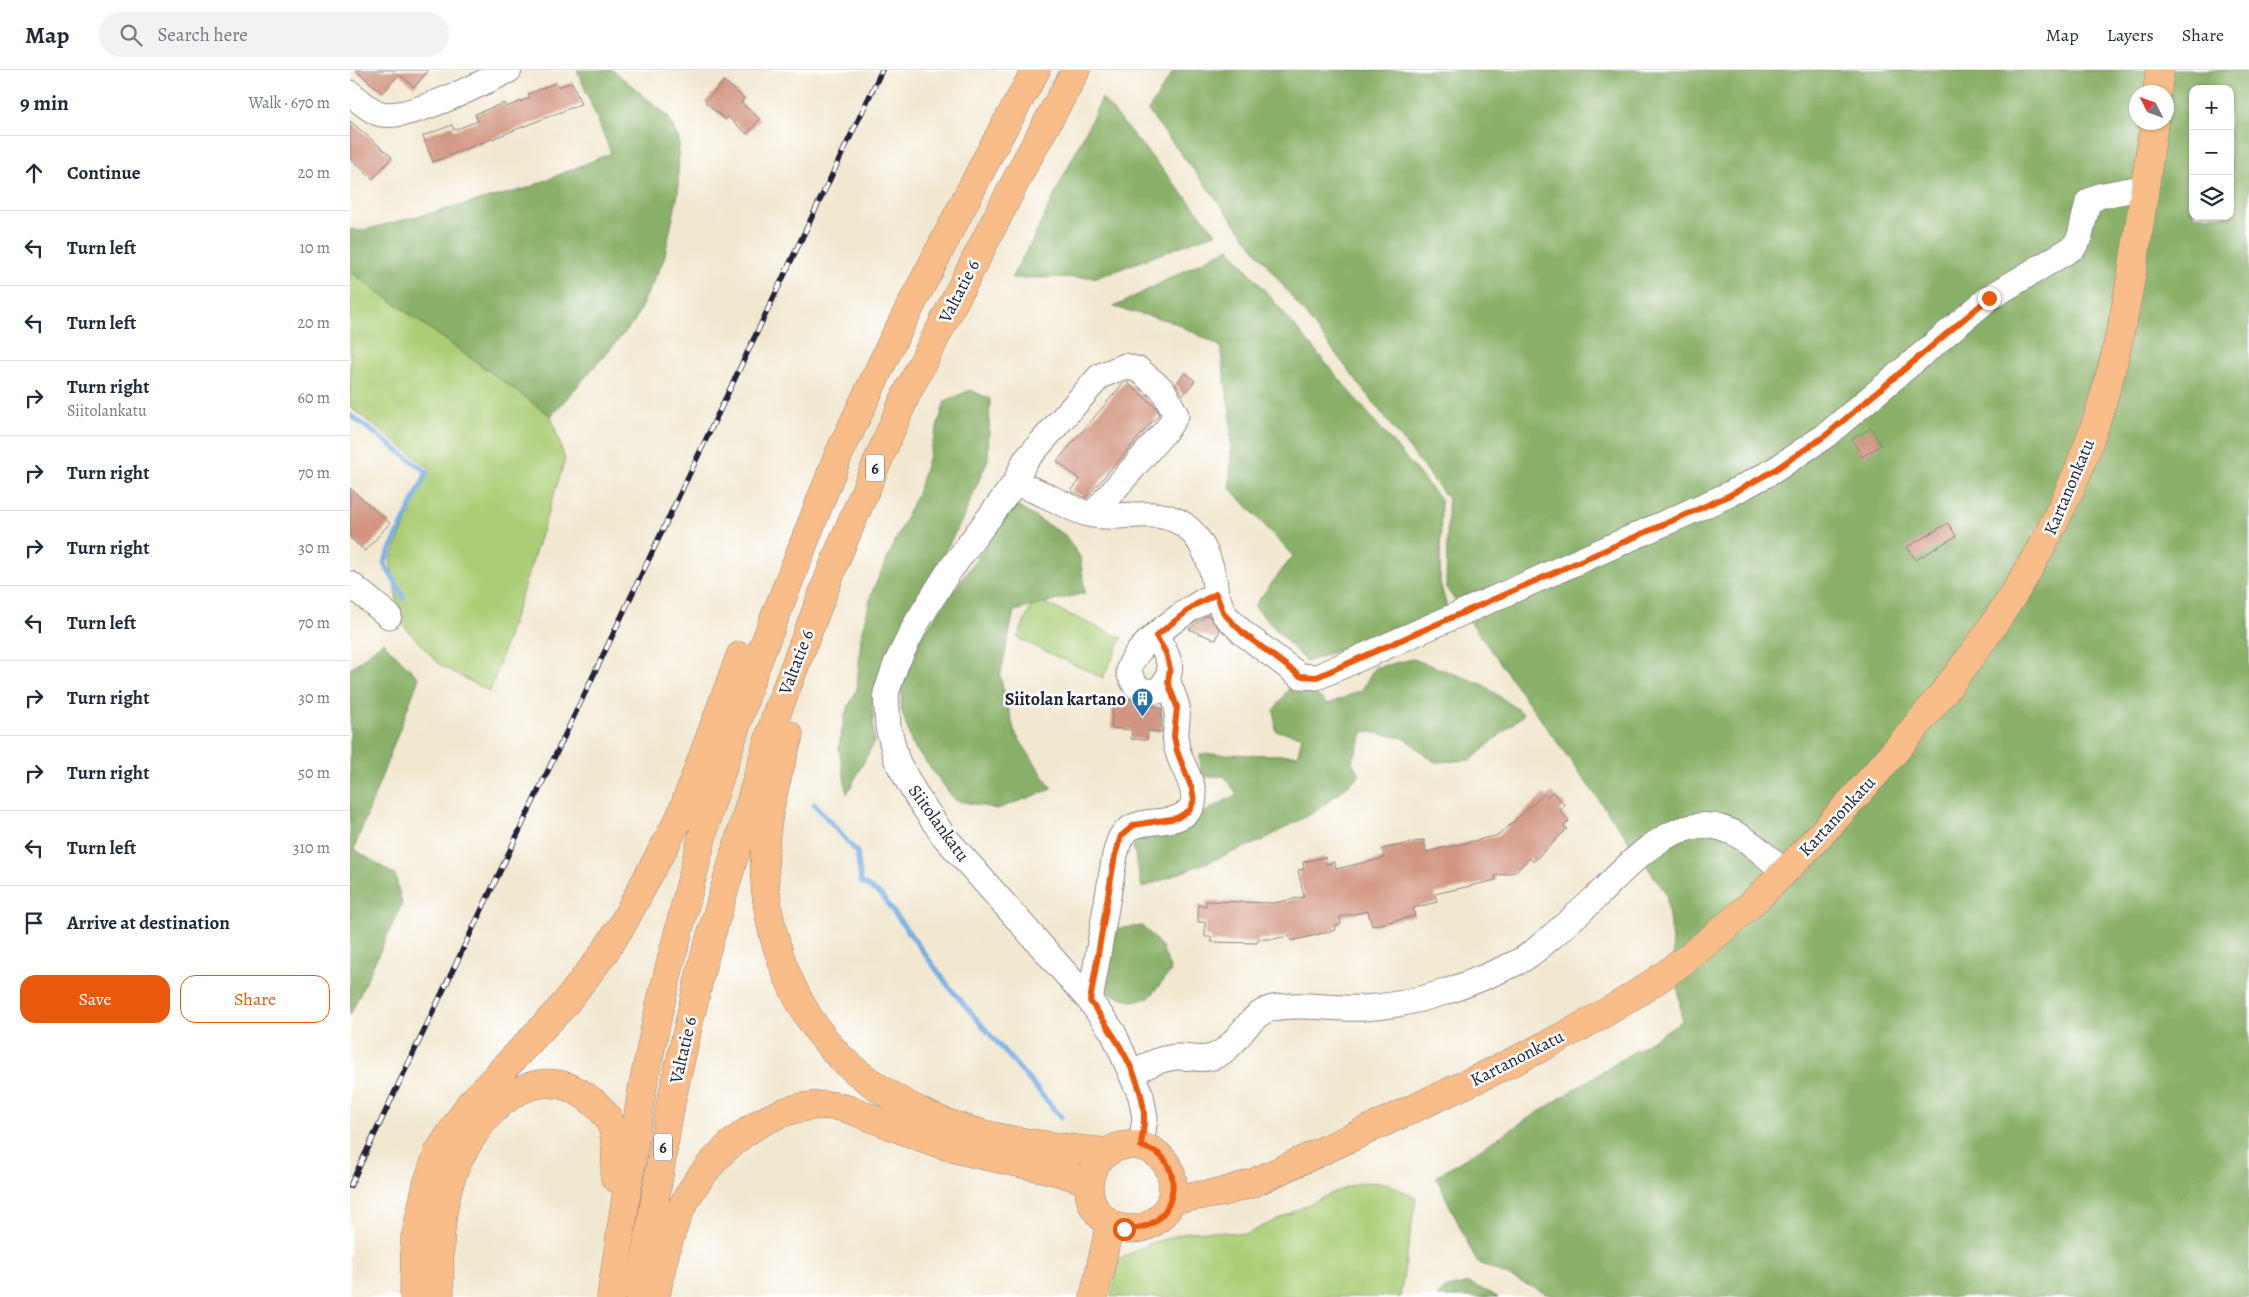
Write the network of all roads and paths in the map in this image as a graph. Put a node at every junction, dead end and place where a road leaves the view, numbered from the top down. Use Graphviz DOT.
graph roads {
  1 [pos="509,70"];
  2 [pos="1036,70"];
  3 [pos="1076,70"];
  4 [pos="2160,70"];
  5 [pos="2158,85"];
  6 [pos="350,93"];
  7 [pos="2153,130"];
  8 [pos="2145,188"];
  9 [pos="906,396"];
  10 [pos="1015,483"];
  11 [pos="1092,515"];
  12 [pos="350,584"];
  13 [pos="787,587"];
  14 [pos="1216,594"];
  15 [pos="389,616"];
  16 [pos="1156,636"];
  17 [pos="1168,682"];
  18 [pos="1785,873"];
  19 [pos="1090,1001"];
  20 [pos="1133,1073"];
  21 [pos="1141,1146"];
  22 [pos="1107,1152"];
  23 [pos="1089,1182"];
  24 [pos="1172,1200"];
  25 [pos="1110,1224"];
  26 [pos="414,1297"];
  27 [pos="440,1297"];
  28 [pos="606,1297"];
  29 [pos="611,1297"];
  30 [pos="639,1297"];
  31 [pos="655,1297"];
  32 [pos="1094,1297"];
  1 -- 6 [label="street"];
  2 -- 13 [label="main road, Valtatie 6 / 6"];
  3 -- 9 [label="main road, Valtatie 6 / 6"];
  4 -- 5 [label="main road"];
  7 -- 8 [label="main road, Kartanonkatu"];
  8 -- 14 [label="street"];
  8 -- 18 [label="main road, Kartanonkatu"];
  9 -- 22 [label="main road"];
  9 -- 30 [label="main road, Valtatie 6 / 6"];
  10 -- 11 [label="street"];
  10 -- 11 [label="street, Siitolankatu"];
  10 -- 19 [label="street, Siitolankatu"];
  11 -- 14 [label="street"];
  12 -- 15 [label="street"];
  13 -- 26 [label="main road"];
  13 -- 29 [label="main road, Valtatie 6 / 6"];
  14 -- 16 [label="street"];
  16 -- 17 [label="street"];
  16 -- 17 [label="street"];
  17 -- 19 [label="street"];
  18 -- 20 [label="street"];
  18 -- 24 [label="main road, Kartanonkatu"];
  19 -- 20 [label="street, Siitolankatu"];
  20 -- 21 [label="street, Siitolankatu"];
  21 -- 22 [label="main road"];
  21 -- 24 [label="main road"];
  22 -- 23 [label="main road"];
  23 -- 25 [label="main road"];
  23 -- 31 [label="main road"];
  24 -- 25 [label="main road"];
  25 -- 32 [label="main road"];
  27 -- 28 [label="main road"];
}
